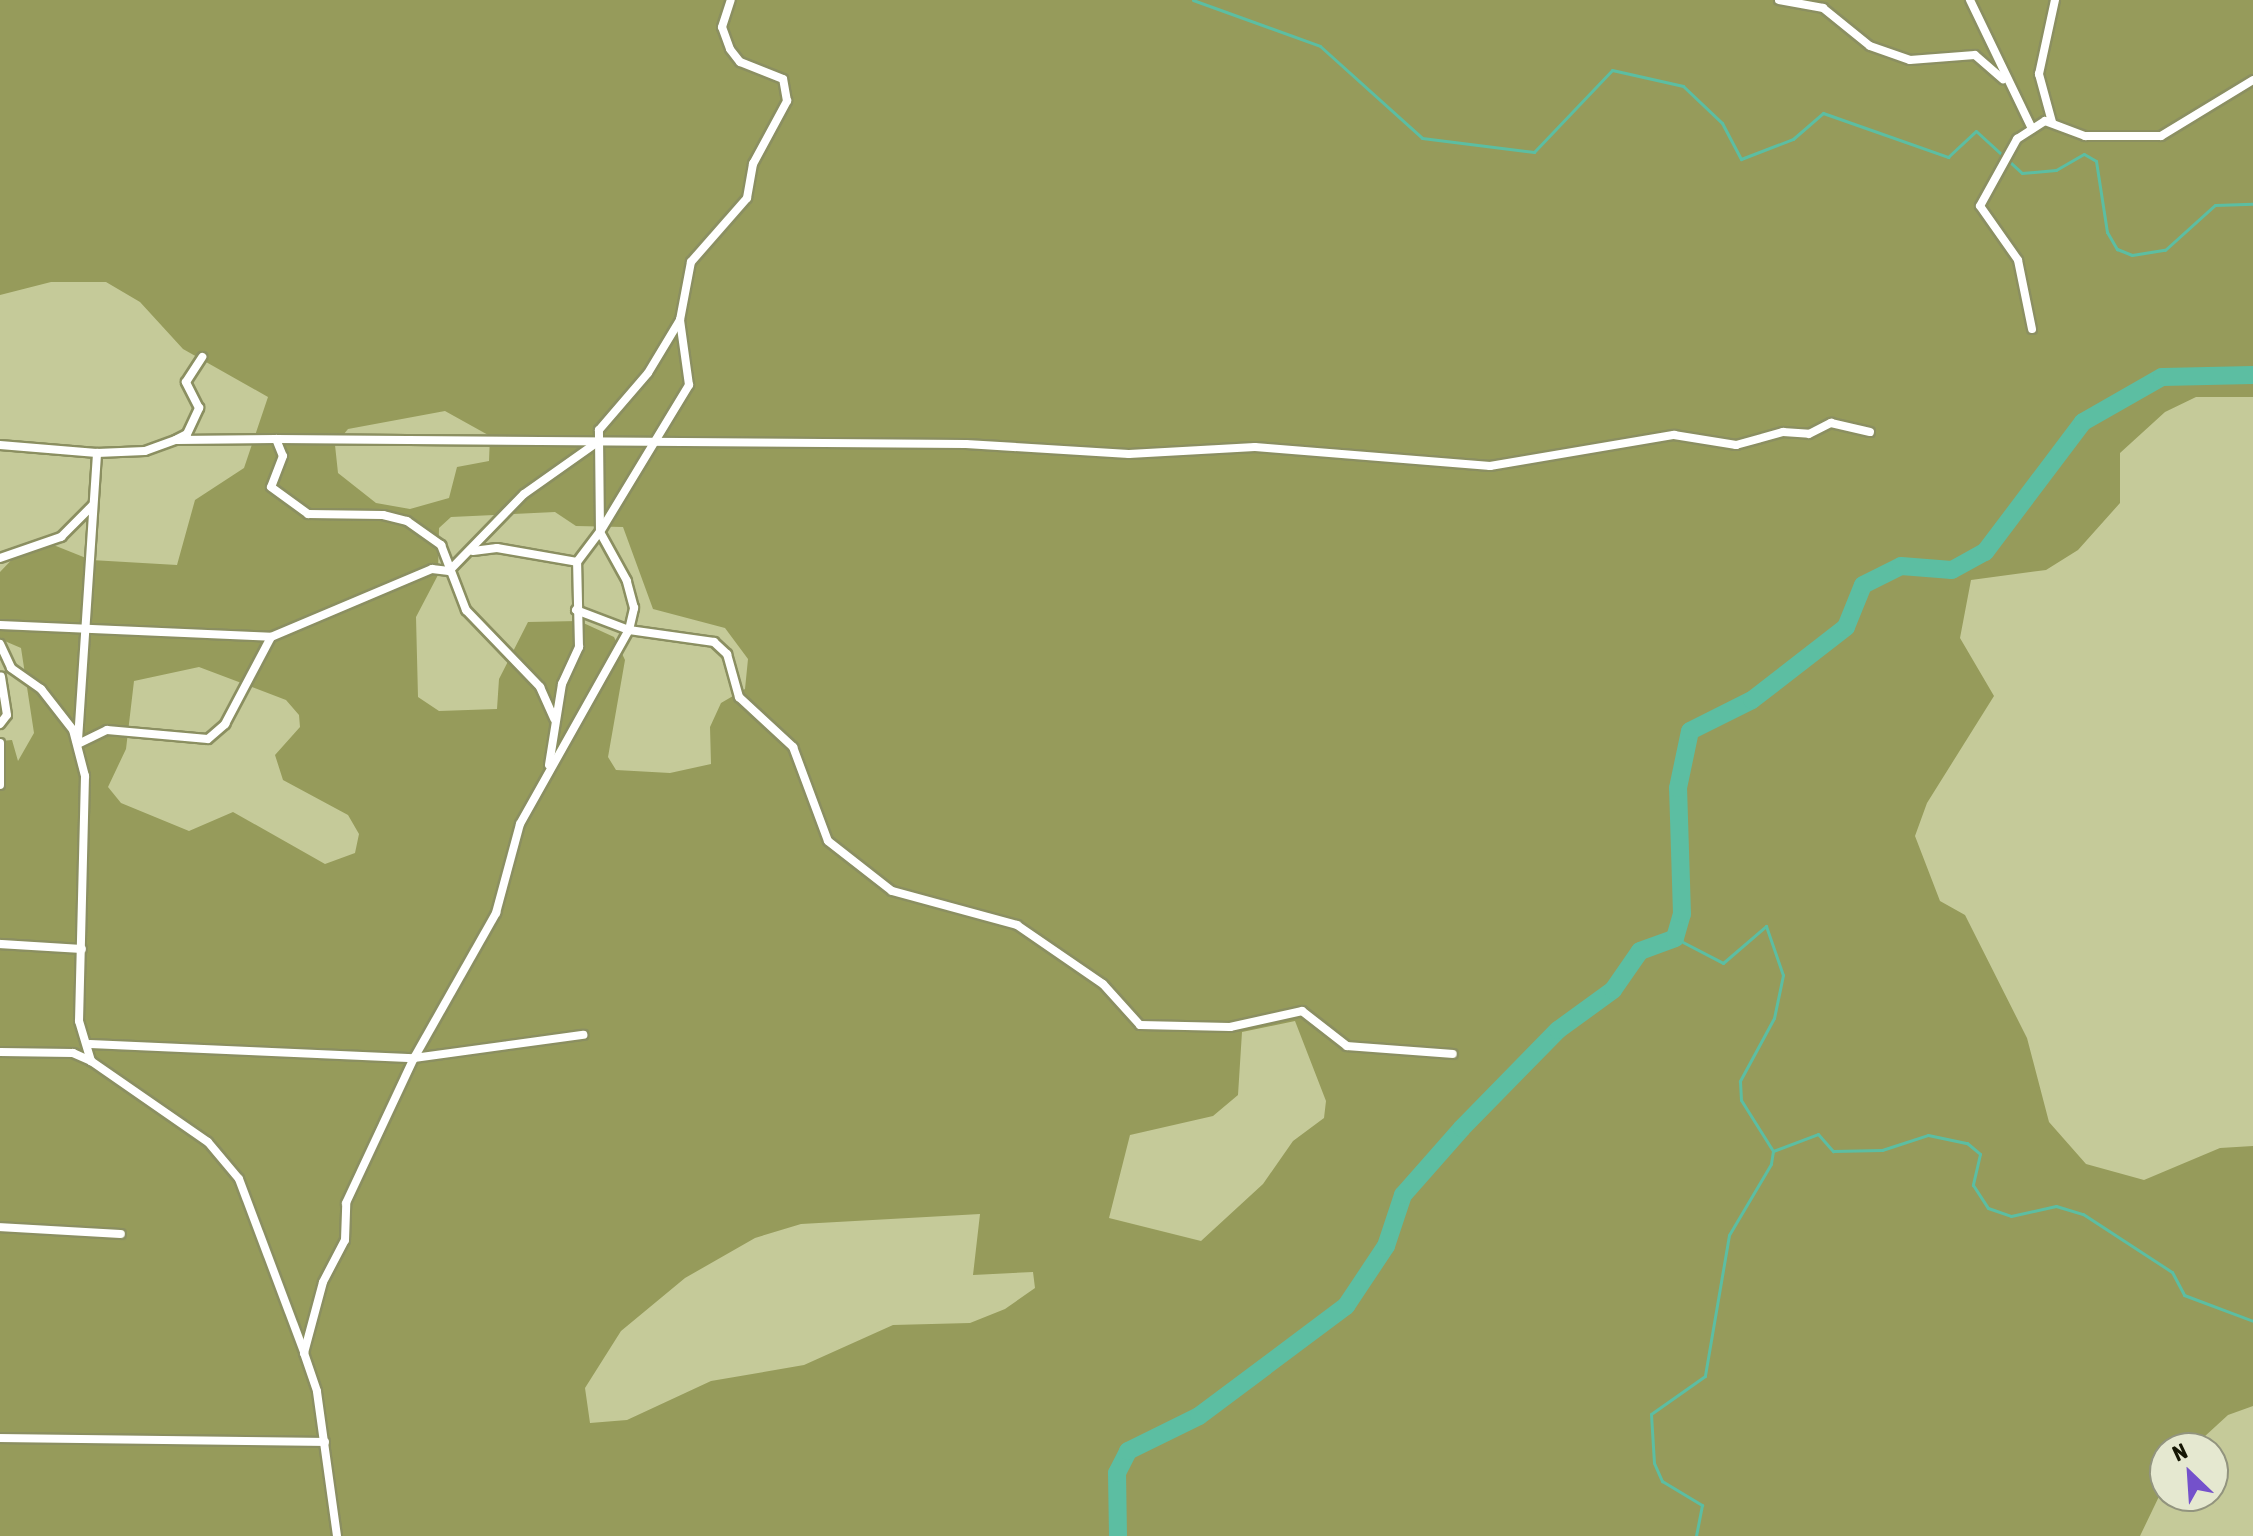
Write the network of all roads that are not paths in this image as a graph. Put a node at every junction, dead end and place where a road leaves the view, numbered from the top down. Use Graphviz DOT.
graph roads {
  1 [pos="731,0"];
  2 [pos="1779,0"];
  3 [pos="1815,0"];
  4 [pos="1970,0"];
  5 [pos="2055,0"];
  6 [pos="1823,8"];
  7 [pos="2003,79"];
  8 [pos="2253,80"];
  9 [pos="2052,122"];
  10 [pos="2032,129"];
  11 [pos="680,320"];
  12 [pos="2032,329"];
  13 [pos="202,357"];
  14 [pos="1870,432"];
  15 [pos="276,439"];
  16 [pos="176,440"];
  17 [pos="596,442"];
  18 [pos="656,442"];
  19 [pos="0,445"];
  20 [pos="97,453"];
  21 [pos="94,504"];
  22 [pos="600,532"];
  23 [pos="473,551"];
  24 [pos="0,558"];
  25 [pos="577,562"];
  26 [pos="449,571"];
  27 [pos="576,610"];
  28 [pos="0,625"];
  29 [pos="86,629"];
  30 [pos="629,630"];
  31 [pos="271,637"];
  32 [pos="0,644"];
  33 [pos="1,676"];
  34 [pos="555,721"];
  35 [pos="0,724"];
  36 [pos="0,743"];
  37 [pos="78,744"];
  38 [pos="549,771"];
  39 [pos="0,785"];
  40 [pos="0,944"];
  41 [pos="82,949"];
  42 [pos="583,1035"];
  43 [pos="90,1044"];
  44 [pos="0,1052"];
  45 [pos="1453,1054"];
  46 [pos="414,1058"];
  47 [pos="91,1061"];
  48 [pos="0,1227"];
  49 [pos="121,1234"];
  50 [pos="304,1353"];
  51 [pos="0,1438"];
  52 [pos="325,1442"];
  53 [pos="337,1536"];
  1 -- 11 [label="street"];
  2 -- 6 [label="street"];
  3 -- 6 [label="street"];
  4 -- 7 [label="street"];
  5 -- 9 [label="street"];
  6 -- 7 [label="street"];
  7 -- 10 [label="street"];
  8 -- 9 [label="street"];
  9 -- 10 [label="street"];
  10 -- 12 [label="street"];
  11 -- 17 [label="street"];
  11 -- 18 [label="street"];
  13 -- 16 [label="street"];
  14 -- 18 [label="street"];
  15 -- 16 [label="street"];
  15 -- 17 [label="street"];
  15 -- 26 [label="street"];
  16 -- 20 [label="street"];
  17 -- 18 [label="street"];
  17 -- 22 [label="street"];
  17 -- 23 [label="street"];
  18 -- 22 [label="street"];
  19 -- 20 [label="street"];
  20 -- 21 [label="street"];
  21 -- 24 [label="street"];
  21 -- 29 [label="street"];
  22 -- 25 [label="street"];
  22 -- 30 [label="street"];
  23 -- 25 [label="street"];
  23 -- 26 [label="street"];
  25 -- 27 [label="street"];
  26 -- 31 [label="street"];
  26 -- 34 [label="street"];
  27 -- 30 [label="street"];
  27 -- 34 [label="street"];
  28 -- 29 [label="street"];
  29 -- 31 [label="street"];
  29 -- 37 [label="street"];
  30 -- 38 [label="street"];
  30 -- 45 [label="street"];
  31 -- 37 [label="street"];
  32 -- 37 [label="street"];
  33 -- 35 [label="street"];
  34 -- 38 [label="street"];
  36 -- 39 [label="street"];
  37 -- 41 [label="street"];
  38 -- 46 [label="street"];
  40 -- 41 [label="street"];
  41 -- 43 [label="street"];
  42 -- 46 [label="street"];
  43 -- 46 [label="street"];
  43 -- 47 [label="street"];
  44 -- 47 [label="street"];
  46 -- 50 [label="street"];
  47 -- 50 [label="street"];
  48 -- 49 [label="street"];
  50 -- 52 [label="street"];
  51 -- 52 [label="street"];
  52 -- 53 [label="street"];
}
